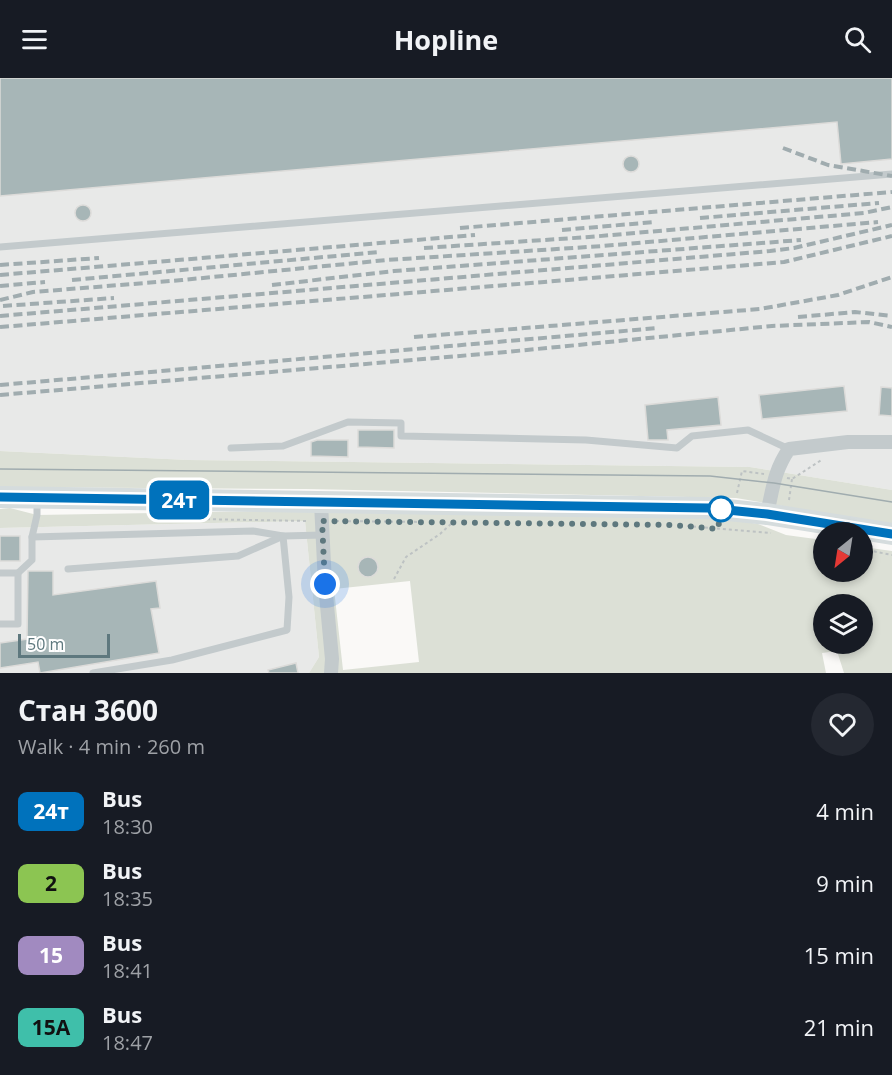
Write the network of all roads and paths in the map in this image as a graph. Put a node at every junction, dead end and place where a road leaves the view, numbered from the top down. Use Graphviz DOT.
graph roads {
  1 [pos="892,174"];
  2 [pos="0,247"];
  3 [pos="848,442"];
  4 [pos="892,442"];
  5 [pos="231,447"];
  6 [pos="789,449"];
  7 [pos="742,471"];
  8 [pos="792,479"];
  9 [pos="727,492"];
  10 [pos="0,497"];
  11 [pos="37,498"];
  12 [pos="322,519"];
  13 [pos="429,522"];
  14 [pos="441,522"];
  15 [pos="771,524"];
  16 [pos="685,526"];
  17 [pos="892,534"];
  18 [pos="283,536"];
  19 [pos="32,537"];
  20 [pos="873,551"];
  21 [pos="892,555"];
  22 [pos="68,569"];
  23 [pos="0,573"];
  24 [pos="18,573"];
  25 [pos="394,579"];
  26 [pos="0,624"];
  27 [pos="93,673"];
  28 [pos="331,673"];
  1 -- 2 [label="lane"];
  3 -- 4 [label="street"];
  3 -- 6 [label="street"];
  3 -- 8 [label="path"];
  5 -- 6 [label="lane"];
  6 -- 15 [label="street"];
  7 -- 9 [label="path"];
  10 -- 11 [label="highway"];
  11 -- 12 [label="highway"];
  11 -- 19 [label="lane"];
  12 -- 13 [label="path"];
  12 -- 15 [label="highway"];
  12 -- 18 [label="lane"];
  12 -- 28 [label="street"];
  14 -- 25 [label="path"];
  15 -- 16 [label="path"];
  15 -- 17 [label="highway"];
  18 -- 19 [label="lane"];
  18 -- 22 [label="lane"];
  18 -- 27 [label="lane"];
  19 -- 24 [label="lane"];
  20 -- 21 [label="path"];
  23 -- 24 [label="lane"];
  24 -- 26 [label="lane"];
}
